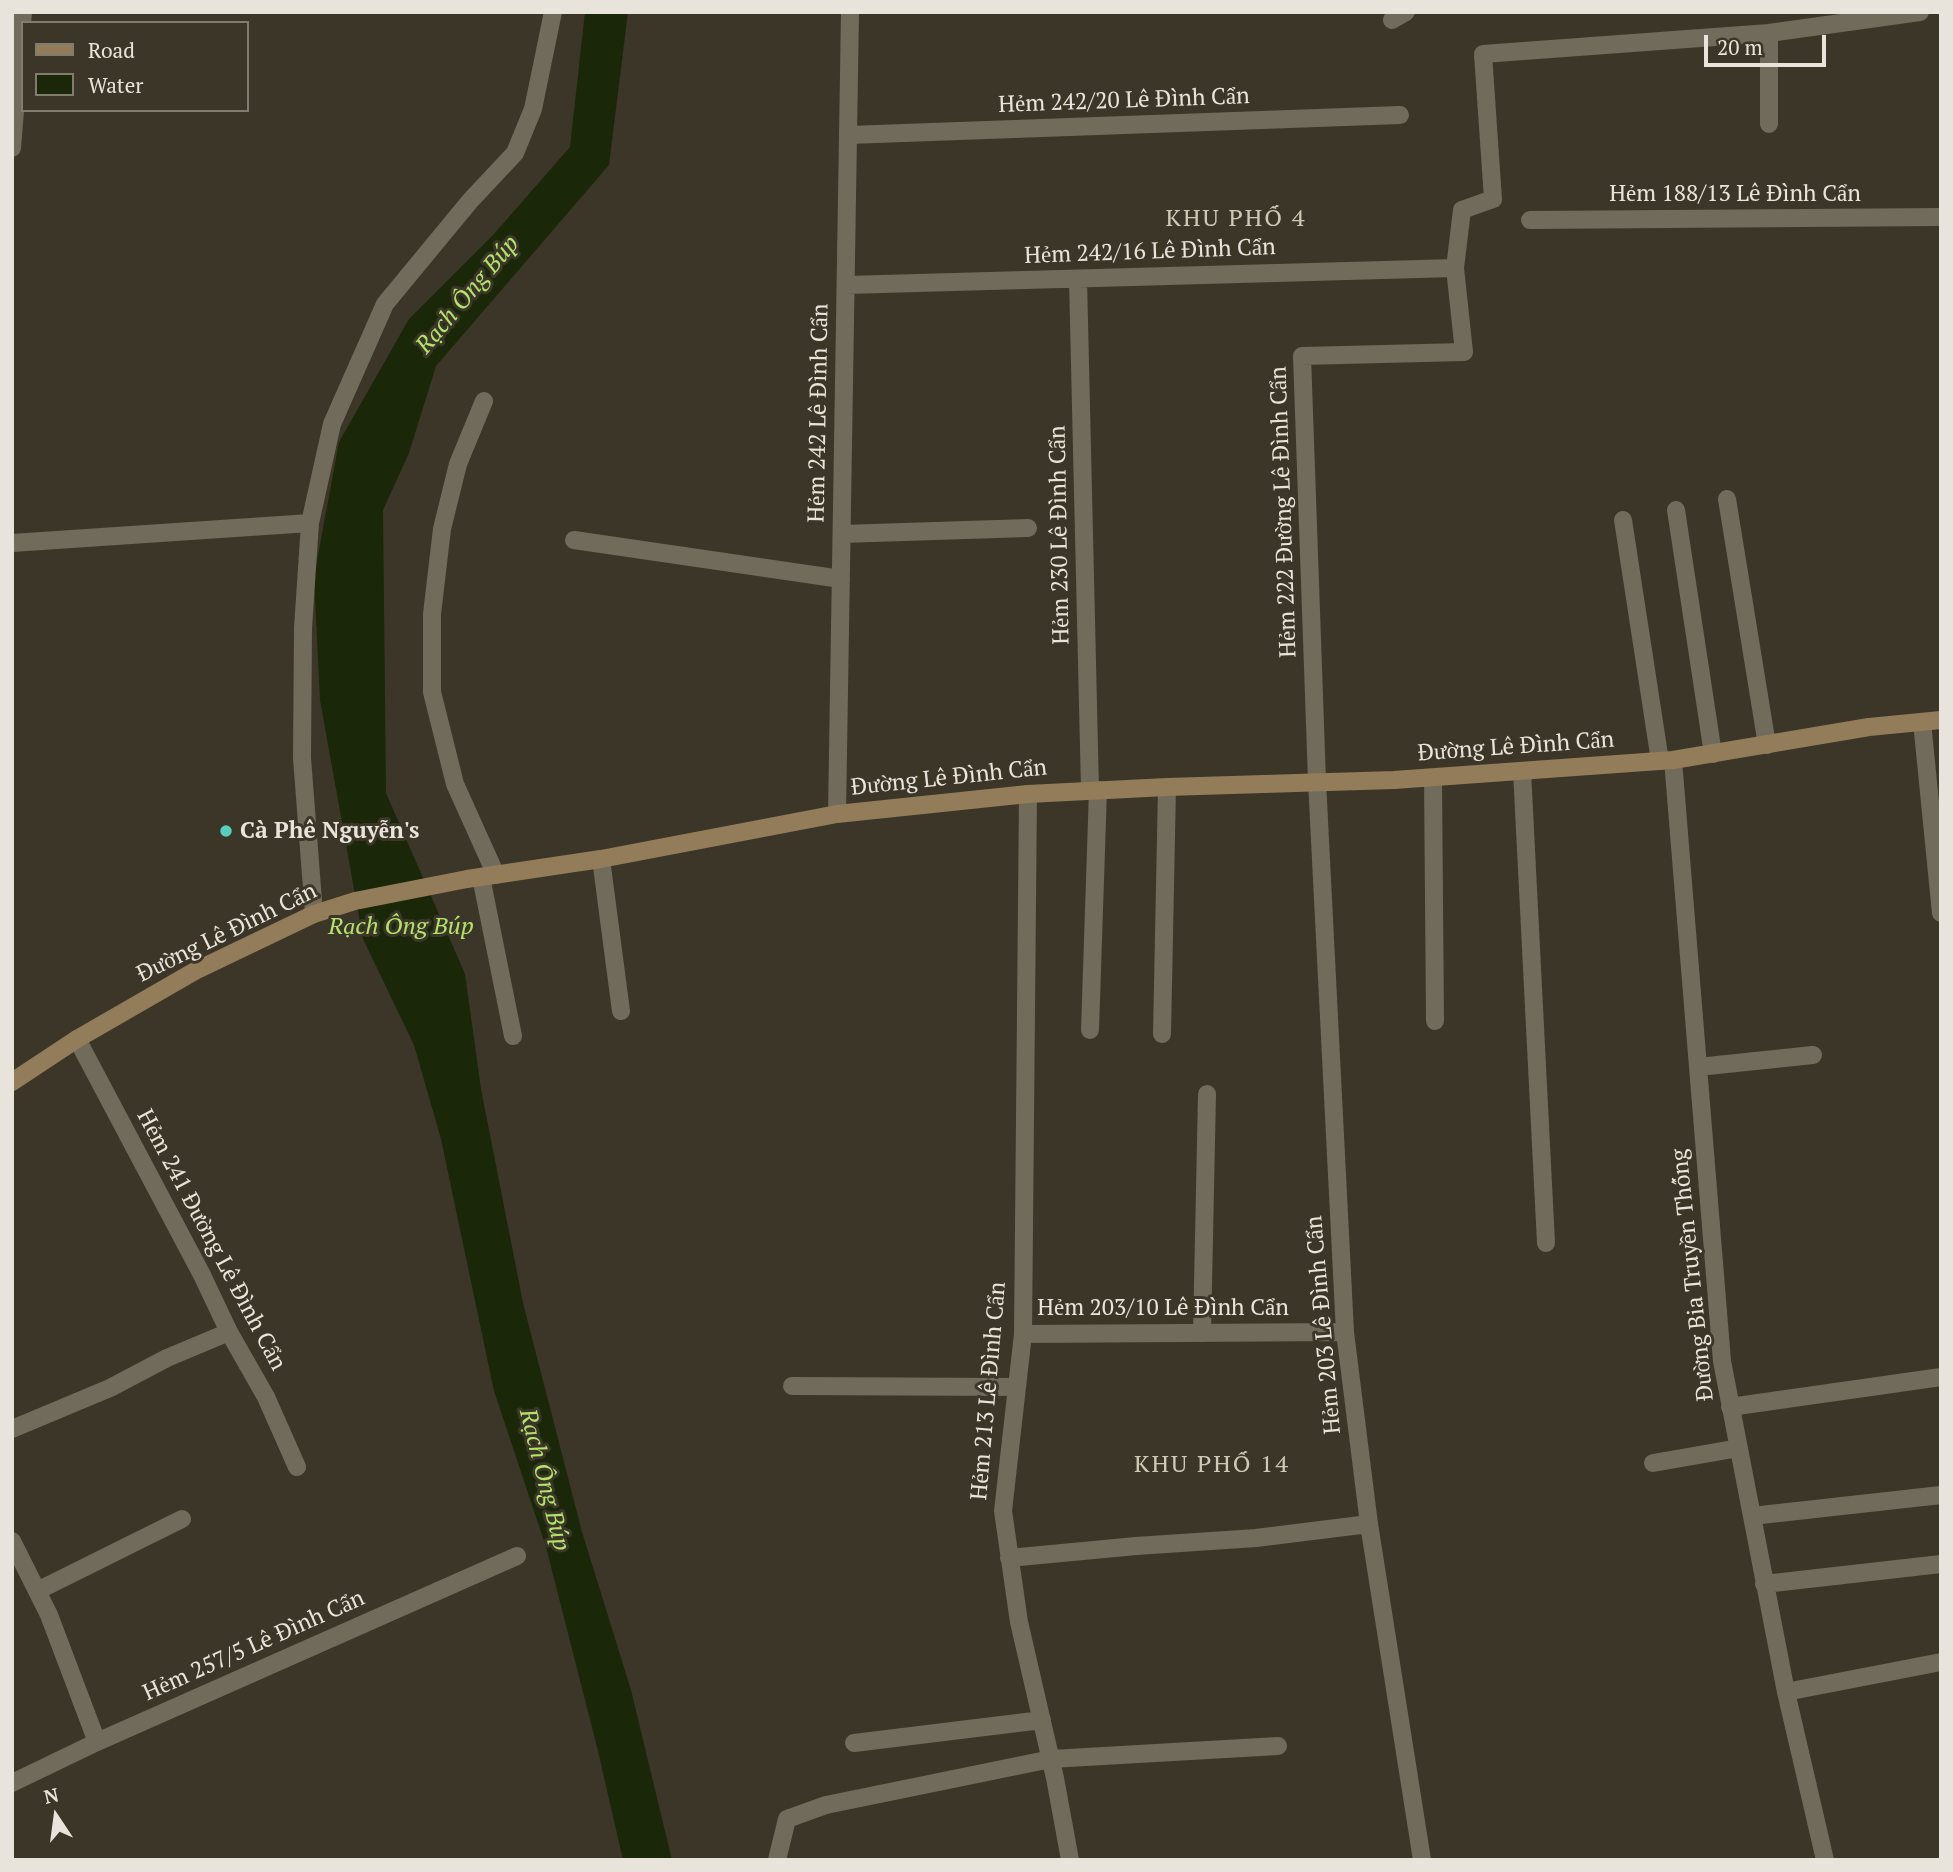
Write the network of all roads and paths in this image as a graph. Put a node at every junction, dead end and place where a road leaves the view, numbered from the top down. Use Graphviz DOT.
graph roads {
  1 [pos="552,12"];
  2 [pos="850,12"];
  3 [pos="1920,12"];
  4 [pos="1769,33"];
  5 [pos="21,37"];
  6 [pos="1400,115"];
  7 [pos="1769,124"];
  8 [pos="849,135"];
  9 [pos="12,148"];
  10 [pos="1941,217"];
  11 [pos="1530,220"];
  12 [pos="1455,268"];
  13 [pos="1078,279"];
  14 [pos="846,285"];
  15 [pos="484,401"];
  16 [pos="1727,499"];
  17 [pos="1676,510"];
  18 [pos="1623,520"];
  19 [pos="310,523"];
  20 [pos="1028,528"];
  21 [pos="842,534"];
  22 [pos="575,540"];
  23 [pos="12,543"];
  24 [pos="841,579"];
  25 [pos="1941,720"];
  26 [pos="1922,722"];
  27 [pos="1767,745"];
  28 [pos="1713,754"];
  29 [pos="1667,761"];
  30 [pos="1522,771"];
  31 [pos="1433,778"];
  32 [pos="1317,781"];
  33 [pos="1167,787"];
  34 [pos="1094,790"];
  35 [pos="1028,794"];
  36 [pos="837,814"];
  37 [pos="601,859"];
  38 [pos="482,877"];
  39 [pos="1941,913"];
  40 [pos="314,914"];
  41 [pos="621,1011"];
  42 [pos="1435,1021"];
  43 [pos="1090,1030"];
  44 [pos="1162,1034"];
  45 [pos="513,1036"];
  46 [pos="77,1039"];
  47 [pos="1813,1055"];
  48 [pos="1698,1068"];
  49 [pos="12,1082"];
  50 [pos="1207,1094"];
  51 [pos="1546,1243"];
  52 [pos="229,1332"];
  53 [pos="1345,1332"];
  54 [pos="1202,1333"];
  55 [pos="1023,1334"];
  56 [pos="1941,1377"];
  57 [pos="792,1386"];
  58 [pos="1016,1387"];
  59 [pos="1730,1406"];
  60 [pos="12,1429"];
  61 [pos="1739,1448"];
  62 [pos="1653,1463"];
  63 [pos="297,1467"];
  64 [pos="1941,1495"];
  65 [pos="1752,1516"];
  66 [pos="182,1519"];
  67 [pos="1369,1524"];
  68 [pos="12,1541"];
  69 [pos="517,1556"];
  70 [pos="1009,1558"];
  71 [pos="1941,1564"];
  72 [pos="1764,1584"];
  73 [pos="37,1591"];
  74 [pos="1941,1662"];
  75 [pos="1786,1692"];
  76 [pos="1042,1720"];
  77 [pos="97,1742"];
  78 [pos="854,1743"];
  79 [pos="1278,1746"];
  80 [pos="1051,1759"];
  81 [pos="12,1783"];
  82 [pos="777,1860"];
  83 [pos="1070,1860"];
  84 [pos="1422,1860"];
  85 [pos="1825,1860"];
  1 -- 19 [label="street"];
  2 -- 8 [label="street, Hẻm 242 Lê Đình Cẩn"];
  3 -- 4 [label="street"];
  4 -- 7 [label="street"];
  4 -- 12 [label="street, Hẻm 222 Đường Lê Đình Cẩn"];
  5 -- 9 [label="street"];
  6 -- 8 [label="street, Hẻm 242/20 Lê Đình Cẩn"];
  8 -- 14 [label="street, Hẻm 242 Lê Đình Cẩn"];
  10 -- 11 [label="street, Hẻm 188/13 Lê Đình Cẩn"];
  12 -- 13 [label="street, Hẻm 242/16 Lê Đình Cẩn"];
  12 -- 32 [label="street, Hẻm 222 Đường Lê Đình Cẩn"];
  13 -- 14 [label="street, Hẻm 242/16 Lê Đình Cẩn"];
  13 -- 34 [label="street, Hẻm 230 Lê Đình Cẩn"];
  14 -- 21 [label="street, Hẻm 242 Lê Đình Cẩn"];
  15 -- 38 [label="street"];
  16 -- 27 [label="street"];
  17 -- 28 [label="street"];
  18 -- 29 [label="street, Đường Bia Truyền Thống"];
  19 -- 23 [label="street"];
  19 -- 40 [label="street"];
  20 -- 21 [label="street"];
  21 -- 24 [label="street, Hẻm 242 Lê Đình Cẩn"];
  22 -- 24 [label="street"];
  24 -- 36 [label="street, Hẻm 242 Lê Đình Cẩn"];
  25 -- 26 [label="street, Đường Lê Đình Cẩn"];
  26 -- 27 [label="street, Đường Lê Đình Cẩn"];
  26 -- 39 [label="street"];
  27 -- 28 [label="street, Đường Lê Đình Cẩn"];
  28 -- 29 [label="street, Đường Lê Đình Cẩn"];
  29 -- 30 [label="street, Đường Lê Đình Cẩn"];
  29 -- 48 [label="street, Đường Bia Truyền Thống"];
  30 -- 31 [label="street, Đường Lê Đình Cẩn"];
  30 -- 51 [label="street"];
  31 -- 32 [label="street, Đường Lê Đình Cẩn"];
  31 -- 42 [label="street"];
  32 -- 33 [label="street, Đường Lê Đình Cẩn"];
  32 -- 53 [label="street, Hẻm 203 Lê Đình Cẩn"];
  33 -- 34 [label="street, Đường Lê Đình Cẩn"];
  33 -- 44 [label="street"];
  34 -- 35 [label="street, Đường Lê Đình Cẩn"];
  34 -- 43 [label="street, Hẻm 230 Lê Đình Cẩn"];
  35 -- 36 [label="street, Đường Lê Đình Cẩn"];
  35 -- 55 [label="street, Hẻm 213 Lê Đình Cẩn"];
  36 -- 37 [label="street, Đường Lê Đình Cẩn"];
  37 -- 38 [label="street, Đường Lê Đình Cẩn"];
  37 -- 41 [label="street"];
  38 -- 40 [label="street, Đường Lê Đình Cẩn"];
  38 -- 45 [label="street"];
  40 -- 46 [label="street, Đường Lê Đình Cẩn"];
  46 -- 49 [label="street, Đường Lê Đình Cẩn"];
  46 -- 52 [label="street, Hẻm 241 Đường Lê Đình Cẩn"];
  47 -- 48 [label="street"];
  48 -- 59 [label="street, Đường Bia Truyền Thống"];
  50 -- 54 [label="street"];
  52 -- 60 [label="street"];
  52 -- 63 [label="street, Hẻm 241 Đường Lê Đình Cẩn"];
  53 -- 54 [label="street, Hẻm 203/10 Lê Đình Cẩn"];
  53 -- 67 [label="street, Hẻm 203 Lê Đình Cẩn"];
  54 -- 55 [label="street, Hẻm 203/10 Lê Đình Cẩn"];
  55 -- 58 [label="street, Hẻm 213 Lê Đình Cẩn"];
  56 -- 59 [label="street"];
  57 -- 58 [label="street"];
  58 -- 70 [label="street, Hẻm 213 Lê Đình Cẩn"];
  59 -- 61 [label="street, Đường Bia Truyền Thống"];
  61 -- 62 [label="street"];
  61 -- 65 [label="street, Đường Bia Truyền Thống"];
  64 -- 65 [label="street"];
  65 -- 72 [label="street, Đường Bia Truyền Thống"];
  66 -- 73 [label="street"];
  67 -- 70 [label="street"];
  67 -- 84 [label="street, Hẻm 203 Lê Đình Cẩn"];
  68 -- 73 [label="street"];
  69 -- 77 [label="street, Hẻm 257/5 Lê Đình Cẩn"];
  70 -- 76 [label="street, Hẻm 213 Lê Đình Cẩn"];
  71 -- 72 [label="street"];
  72 -- 75 [label="street, Đường Bia Truyền Thống"];
  73 -- 77 [label="street"];
  74 -- 75 [label="street"];
  75 -- 85 [label="street, Đường Bia Truyền Thống"];
  76 -- 78 [label="street"];
  76 -- 80 [label="street, Hẻm 213 Lê Đình Cẩn"];
  77 -- 81 [label="street, Hẻm 257/5 Lê Đình Cẩn"];
  79 -- 80 [label="street"];
  80 -- 82 [label="street"];
  80 -- 83 [label="street, Hẻm 213 Lê Đình Cẩn"];
}
